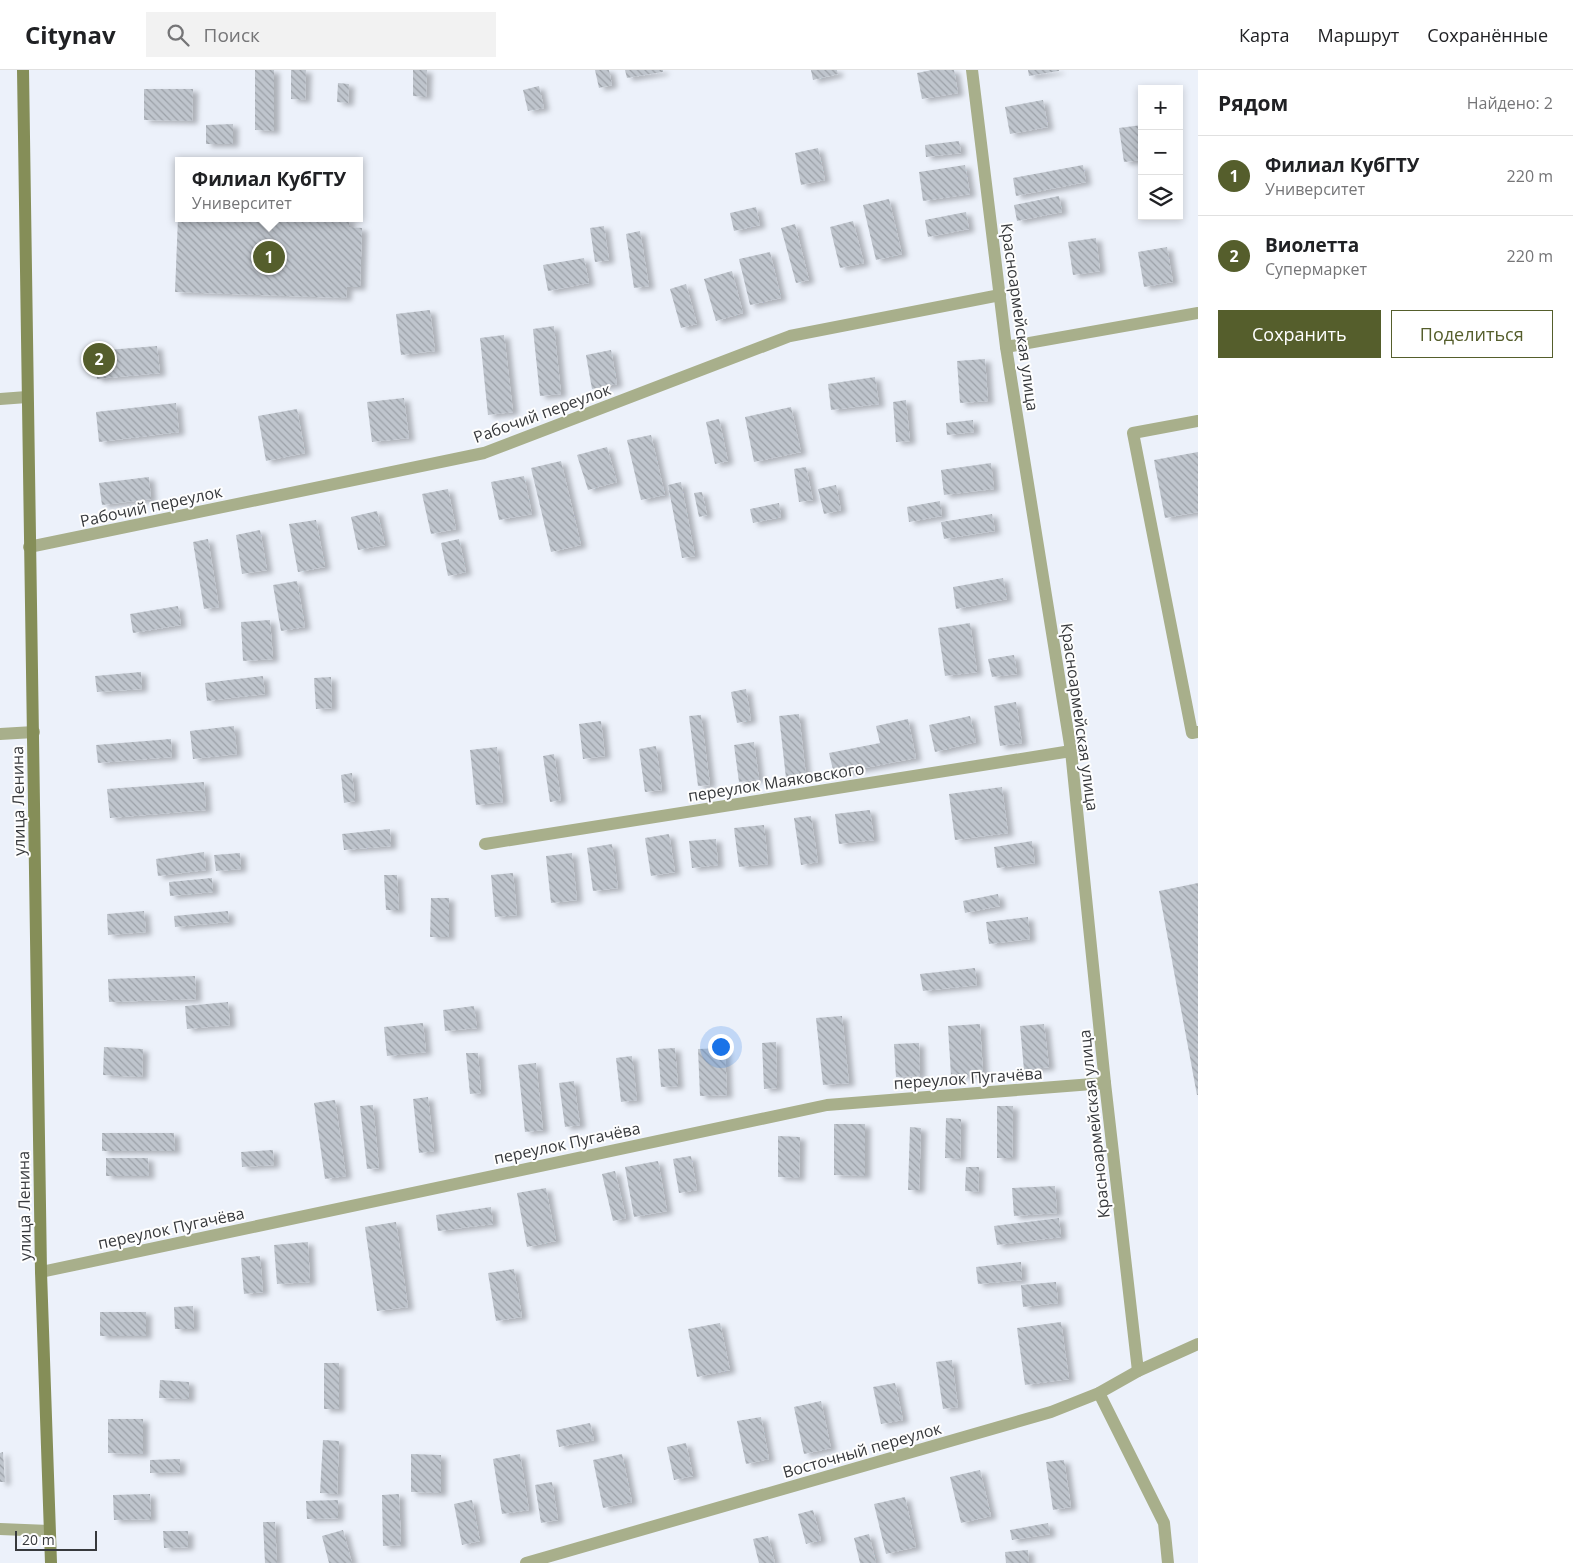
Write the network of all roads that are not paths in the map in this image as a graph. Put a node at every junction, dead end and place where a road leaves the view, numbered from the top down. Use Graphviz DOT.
graph roads {
  1 [pos="23,70"];
  2 [pos="972,70"];
  3 [pos="1000,295"];
  4 [pos="1198,313"];
  5 [pos="1006,347"];
  6 [pos="27,397"];
  7 [pos="0,399"];
  8 [pos="1198,421"];
  9 [pos="29,548"];
  10 [pos="34,732"];
  11 [pos="1198,732"];
  12 [pos="0,734"];
  13 [pos="1072,751"];
  14 [pos="485,844"];
  15 [pos="1105,1084"];
  16 [pos="41,1272"];
  17 [pos="1198,1344"];
  18 [pos="1138,1371"];
  19 [pos="1099,1393"];
  20 [pos="0,1530"];
  21 [pos="49,1531"];
  22 [pos="50,1563"];
  23 [pos="526,1563"];
  24 [pos="1168,1563"];
  1 -- 6 [label="main road, улица Ленина"];
  2 -- 3 [label="street, Красноармейская улица"];
  3 -- 5 [label="street, Красноармейская улица"];
  3 -- 9 [label="street, Рабочий переулок"];
  4 -- 5 [label="street"];
  5 -- 13 [label="street, Красноармейская улица"];
  6 -- 7 [label="street"];
  6 -- 9 [label="main road, улица Ленина"];
  8 -- 11 [label="street"];
  9 -- 10 [label="main road, улица Ленина"];
  10 -- 12 [label="street"];
  10 -- 16 [label="main road, улица Ленина"];
  13 -- 14 [label="street, переулок Маяковского"];
  13 -- 15 [label="street, Красноармейская улица"];
  15 -- 16 [label="street, переулок Пугачёва"];
  15 -- 18 [label="street, Красноармейская улица"];
  16 -- 21 [label="main road, улица Ленина"];
  17 -- 18 [label="street, Восточный переулок"];
  18 -- 19 [label="street, Восточный переулок"];
  19 -- 23 [label="street, Восточный переулок"];
  19 -- 24 [label="street"];
  20 -- 21 [label="street"];
  21 -- 22 [label="main road, улица Ленина"];
}
